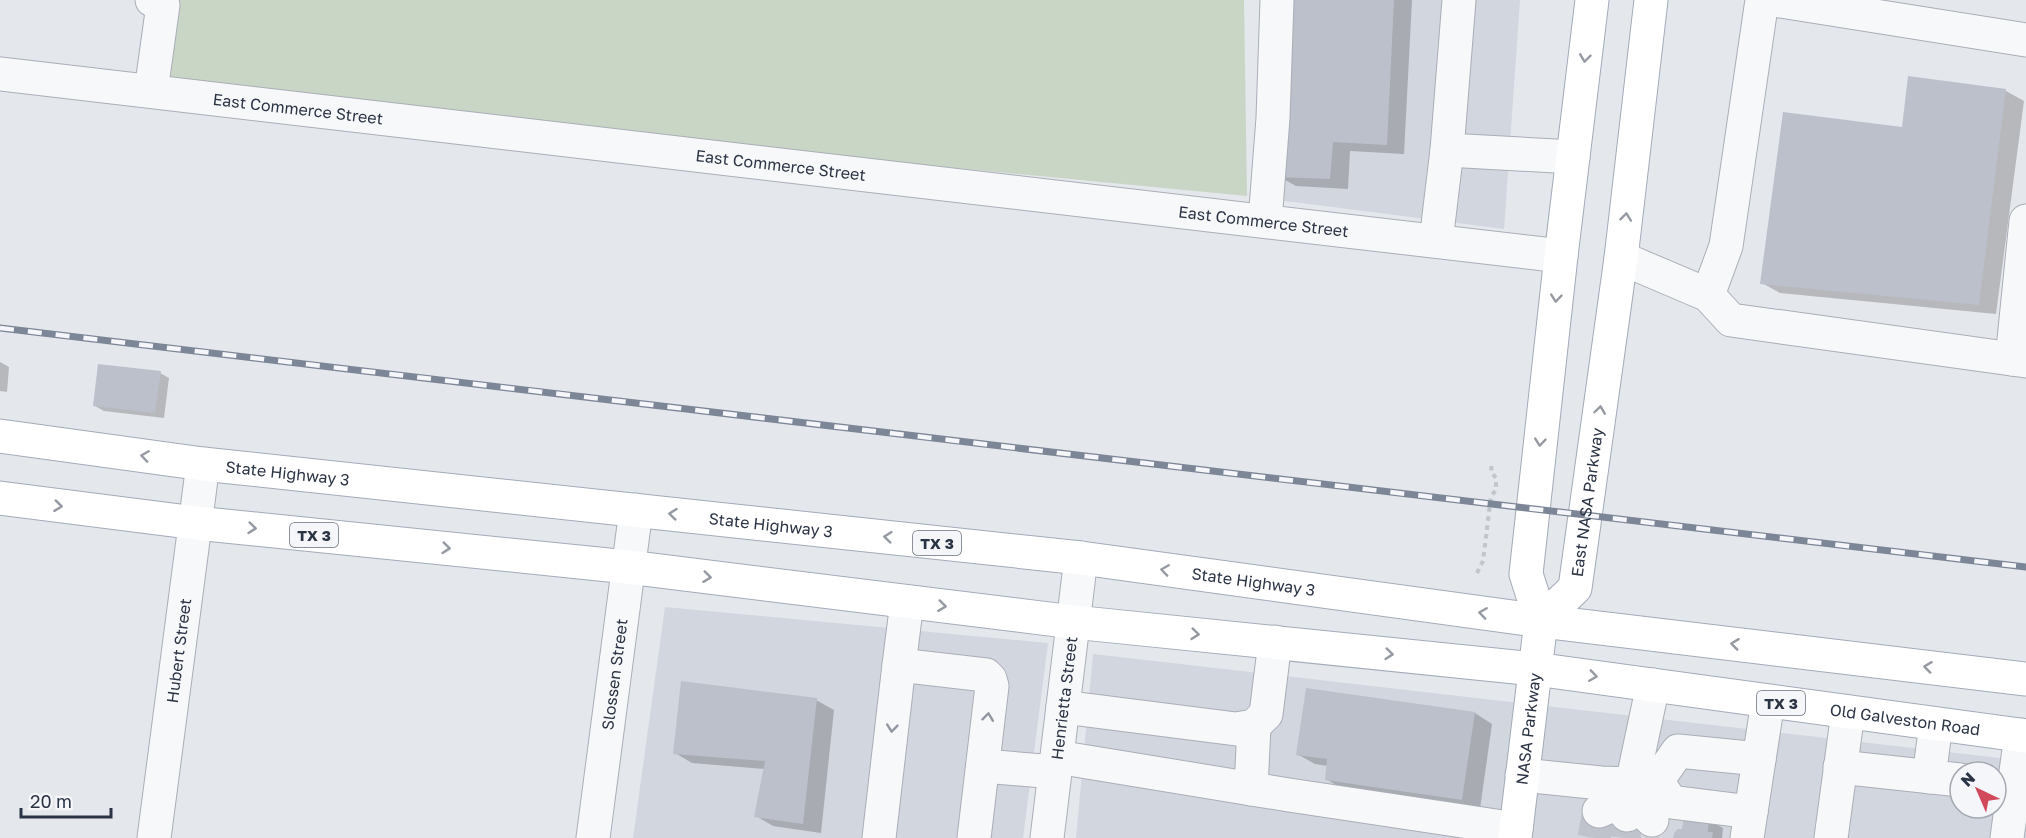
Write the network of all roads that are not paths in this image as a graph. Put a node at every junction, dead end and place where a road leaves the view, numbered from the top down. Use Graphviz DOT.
graph roads {
  1 [pos="152,0"];
  2 [pos="1277,0"];
  3 [pos="1459,0"];
  4 [pos="1592,0"];
  5 [pos="1651,0"];
  6 [pos="1762,0"];
  7 [pos="1774,0"];
  8 [pos="2026,40"];
  9 [pos="0,74"];
  10 [pos="151,92"];
  11 [pos="1447,150"];
  12 [pos="1573,157"];
  13 [pos="1265,221"];
  14 [pos="2026,221"];
  15 [pos="1436,241"];
  16 [pos="1561,256"];
  17 [pos="1621,258"];
  18 [pos="1708,295"];
  19 [pos="2019,360"];
  20 [pos="0,436"];
  21 [pos="203,464"];
  22 [pos="0,498"];
  23 [pos="636,510"];
  24 [pos="196,523"];
  25 [pos="1081,558"];
  26 [pos="628,567"];
  27 [pos="907,602"];
  28 [pos="1541,621"];
  29 [pos="1073,622"];
  30 [pos="1275,642"];
  31 [pos="899,665"];
  32 [pos="1535,669"];
  33 [pos="2026,679"];
  34 [pos="1653,685"];
  35 [pos="1768,701"];
  36 [pos="1063,707"];
  37 [pos="1848,712"];
  38 [pos="1936,724"];
  39 [pos="1254,726"];
  40 [pos="2023,736"];
  41 [pos="1759,759"];
  42 [pos="1056,765"];
  43 [pos="983,766"];
  44 [pos="1840,767"];
  45 [pos="1522,775"];
  46 [pos="2008,777"];
  47 [pos="1945,778"];
  48 [pos="1251,789"];
  49 [pos="1633,801"];
  50 [pos="2006,820"];
  51 [pos="1749,825"];
  52 [pos="1515,834"];
  53 [pos="153,838"];
  54 [pos="592,838"];
  55 [pos="879,838"];
  56 [pos="975,838"];
  57 [pos="1047,838"];
  58 [pos="1831,838"];
  59 [pos="2007,838"];
  1 -- 10 [label="street"];
  2 -- 13 [label="street"];
  3 -- 11 [label="street"];
  4 -- 12 [label="main road, one-way"];
  17 -- 5 [label="main road, East NASA Parkway, one-way"];
  6 -- 18 [label="street"];
  7 -- 8 [label="street"];
  9 -- 10 [label="street, East Commerce Street"];
  10 -- 13 [label="street, East Commerce Street"];
  11 -- 12 [label="street"];
  11 -- 15 [label="street"];
  12 -- 16 [label="main road"];
  13 -- 15 [label="street, East Commerce Street"];
  14 -- 19 [label="street"];
  15 -- 16 [label="street, East Commerce Street"];
  16 -- 28 [label="main road, one-way"];
  17 -- 18 [label="street"];
  28 -- 17 [label="main road, East NASA Parkway, one-way"];
  18 -- 19 [label="street"];
  21 -- 20 [label="main road, State Highway 3 / TX 3, one-way"];
  21 -- 23 [label="main road, State Highway 3 / TX 3"];
  21 -- 24 [label="street, Hubert Street"];
  22 -- 24 [label="main road, TX 3, one-way"];
  25 -- 23 [label="main road, State Highway 3 / TX 3, one-way"];
  23 -- 26 [label="street, Slossen Street"];
  24 -- 26 [label="main road, TX 3, one-way"];
  24 -- 53 [label="street, Hubert Street"];
  28 -- 25 [label="main road, State Highway 3 / TX 3, one-way"];
  25 -- 29 [label="street, Henrietta Street"];
  26 -- 27 [label="main road, TX 3, one-way"];
  26 -- 54 [label="street, Slossen Street"];
  27 -- 29 [label="main road, TX 3, one-way"];
  27 -- 31 [label="street"];
  28 -- 32 [label="main road, NASA Parkway"];
  33 -- 28 [label="main road, TX 3, one-way"];
  29 -- 30 [label="main road, TX 3, one-way"];
  29 -- 36 [label="street, Henrietta Street"];
  30 -- 32 [label="main road, TX 3, one-way"];
  30 -- 39 [label="street"];
  43 -- 31 [label="street, one-way"];
  31 -- 55 [label="street, one-way"];
  32 -- 34 [label="main road, Old Galveston Road / TX 3, one-way"];
  32 -- 45 [label="main road, NASA Parkway"];
  34 -- 35 [label="main road, Old Galveston Road / TX 3"];
  34 -- 49 [label="street"];
  35 -- 37 [label="main road, Old Galveston Road / TX 3"];
  35 -- 41 [label="street"];
  36 -- 39 [label="street"];
  36 -- 42 [label="street, Henrietta Street"];
  37 -- 38 [label="main road, Old Galveston Road / TX 3"];
  37 -- 44 [label="street"];
  38 -- 40 [label="main road, Old Galveston Road / TX 3"];
  38 -- 47 [label="street"];
  39 -- 48 [label="street"];
  40 -- 46 [label="street"];
  41 -- 49 [label="street"];
  41 -- 51 [label="street"];
  42 -- 43 [label="street"];
  42 -- 48 [label="street"];
  42 -- 57 [label="street, Henrietta Street"];
  43 -- 56 [label="street"];
  44 -- 47 [label="street"];
  44 -- 58 [label="street"];
  45 -- 49 [label="street"];
  45 -- 52 [label="main road, NASA Parkway"];
  48 -- 52 [label="street"];
  49 -- 51 [label="street"];
  50 -- 59 [label="street"];
}
